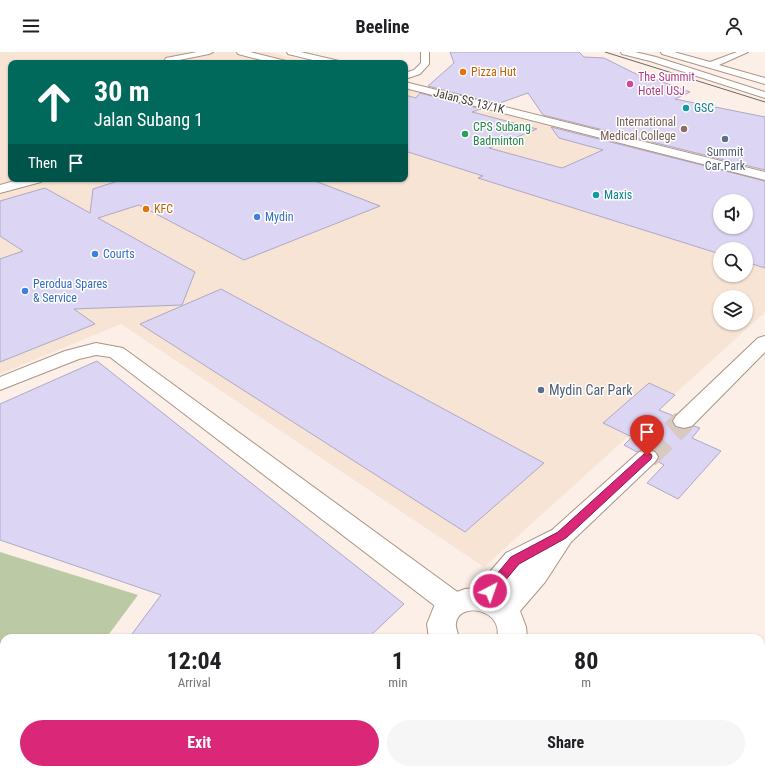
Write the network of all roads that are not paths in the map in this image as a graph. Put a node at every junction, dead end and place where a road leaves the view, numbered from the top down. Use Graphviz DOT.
graph roads {
  1 [pos="209,52"];
  2 [pos="241,52"];
  3 [pos="273,52"];
  4 [pos="291,52"];
  5 [pos="425,52"];
  6 [pos="625,52"];
  7 [pos="644,52"];
  8 [pos="668,52"];
  9 [pos="744,52"];
  10 [pos="169,60"];
  11 [pos="272,60"];
  12 [pos="293,60"];
  13 [pos="324,60"];
  14 [pos="415,61"];
  15 [pos="711,65"];
  16 [pos="408,69"];
  17 [pos="408,71"];
  18 [pos="417,72"];
  19 [pos="760,80"];
  20 [pos="408,81"];
  21 [pos="418,83"];
  22 [pos="408,86"];
  23 [pos="765,88"];
  24 [pos="765,95"];
  25 [pos="742,166"];
  26 [pos="765,167"];
  27 [pos="765,176"];
  28 [pos="25,182"];
  29 [pos="0,189"];
  30 [pos="765,342"];
  31 [pos="0,384"];
  32 [pos="684,421"];
  33 [pos="647,456"];
  34 [pos="453,604"];
  35 [pos="492,605"];
  36 [pos="443,634"];
  37 [pos="512,634"];
  1 -- 10 [label="street"];
  2 -- 11 [label="street"];
  3 -- 12 [label="main road"];
  4 -- 13 [label="main road"];
  5 -- 18 [label="main road"];
  6 -- 24 [label="main road"];
  7 -- 19 [label="main road"];
  8 -- 15 [label="street"];
  9 -- 15 [label="street"];
  14 -- 16 [label="main road"];
  15 -- 19 [label="street"];
  17 -- 18 [label="main road"];
  18 -- 21 [label="main road"];
  19 -- 23 [label="main road"];
  20 -- 21 [label="main road, Jalan SS 13/1K"];
  21 -- 25 [label="main road, Jalan SS 13/1K"];
  22 -- 25 [label="main road, Jalan SS 13/1K"];
  25 -- 26 [label="main road, Jalan SS 13/1K"];
  25 -- 27 [label="main road, Jalan SS 13/1K"];
  28 -- 29 [label="main road"];
  30 -- 32 [label="street"];
  31 -- 34 [label="main road"];
  33 -- 35 [label="street"];
  34 -- 35 [label="street"];
  34 -- 36 [label="street"];
  35 -- 37 [label="street"];
}
